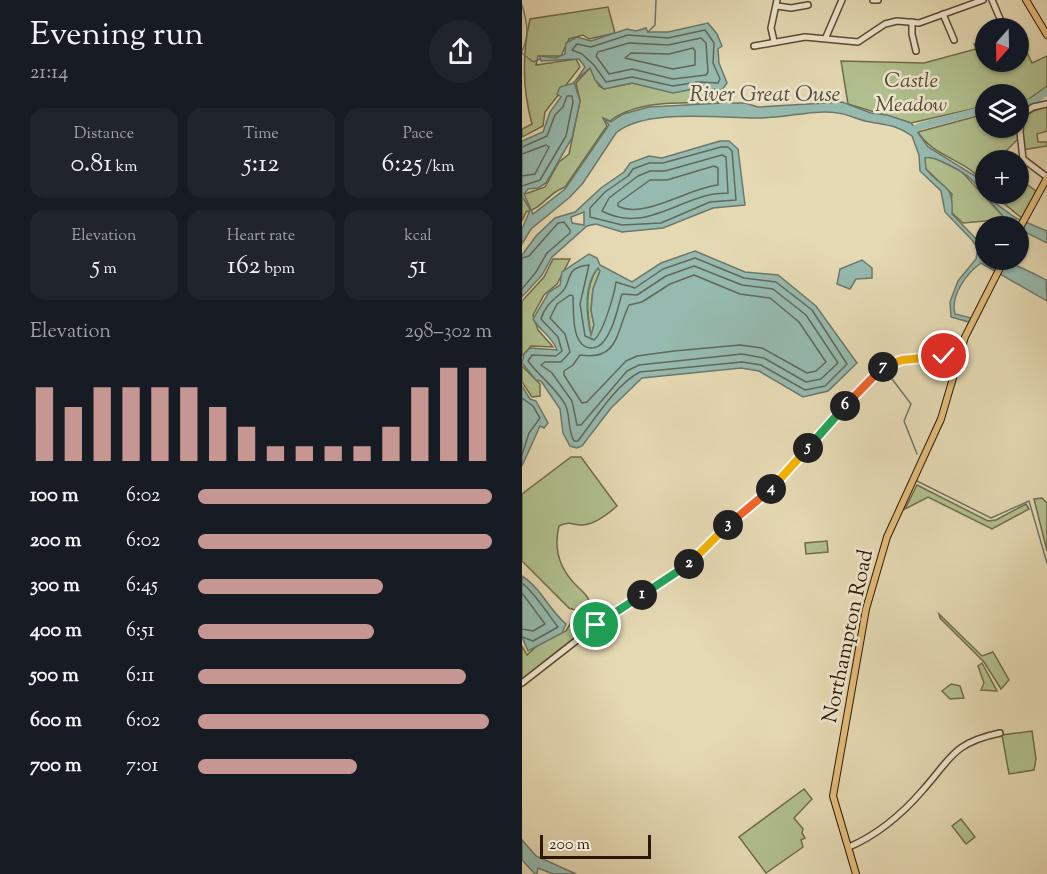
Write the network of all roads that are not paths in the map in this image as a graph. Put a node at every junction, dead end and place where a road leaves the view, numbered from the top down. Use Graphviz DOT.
graph roads {
  1 [pos="842,0"];
  2 [pos="983,0"];
  3 [pos="992,0"];
  4 [pos="1026,0"];
  5 [pos="777,3"];
  6 [pos="808,5"];
  7 [pos="943,14"];
  8 [pos="1001,18"];
  9 [pos="912,22"];
  10 [pos="1047,34"];
  11 [pos="826,38"];
  12 [pos="954,40"];
  13 [pos="774,41"];
  14 [pos="754,46"];
  15 [pos="916,51"];
  16 [pos="1047,104"];
  17 [pos="1047,178"];
  18 [pos="1040,190"];
  19 [pos="1047,194"];
  20 [pos="1026,216"];
  21 [pos="999,270"];
  22 [pos="963,345"];
  23 [pos="944,356"];
  24 [pos="956,368"];
  25 [pos="522,682"];
  26 [pos="1000,733"];
  27 [pos="849,848"];
  28 [pos="856,874"];
  1 -- 11 [label="street"];
  2 -- 7 [label="street"];
  3 -- 8 [label="street"];
  4 -- 10 [label="main road"];
  5 -- 6 [label="street"];
  5 -- 13 [label="street"];
  7 -- 9 [label="street"];
  7 -- 12 [label="street"];
  9 -- 11 [label="street"];
  9 -- 15 [label="street"];
  11 -- 13 [label="street"];
  13 -- 14 [label="street"];
  16 -- 17 [label="street"];
  17 -- 18 [label="main road"];
  18 -- 19 [label="street"];
  18 -- 20 [label="main road"];
  21 -- 22 [label="main road, Northampton Road"];
  22 -- 23 [label="street"];
  22 -- 24 [label="main road, Northampton Road"];
  23 -- 24 [label="street"];
  23 -- 25 [label="street"];
  24 -- 27 [label="main road, Northampton Road"];
  26 -- 27 [label="street"];
  27 -- 28 [label="main road, Northampton Road"];
}
